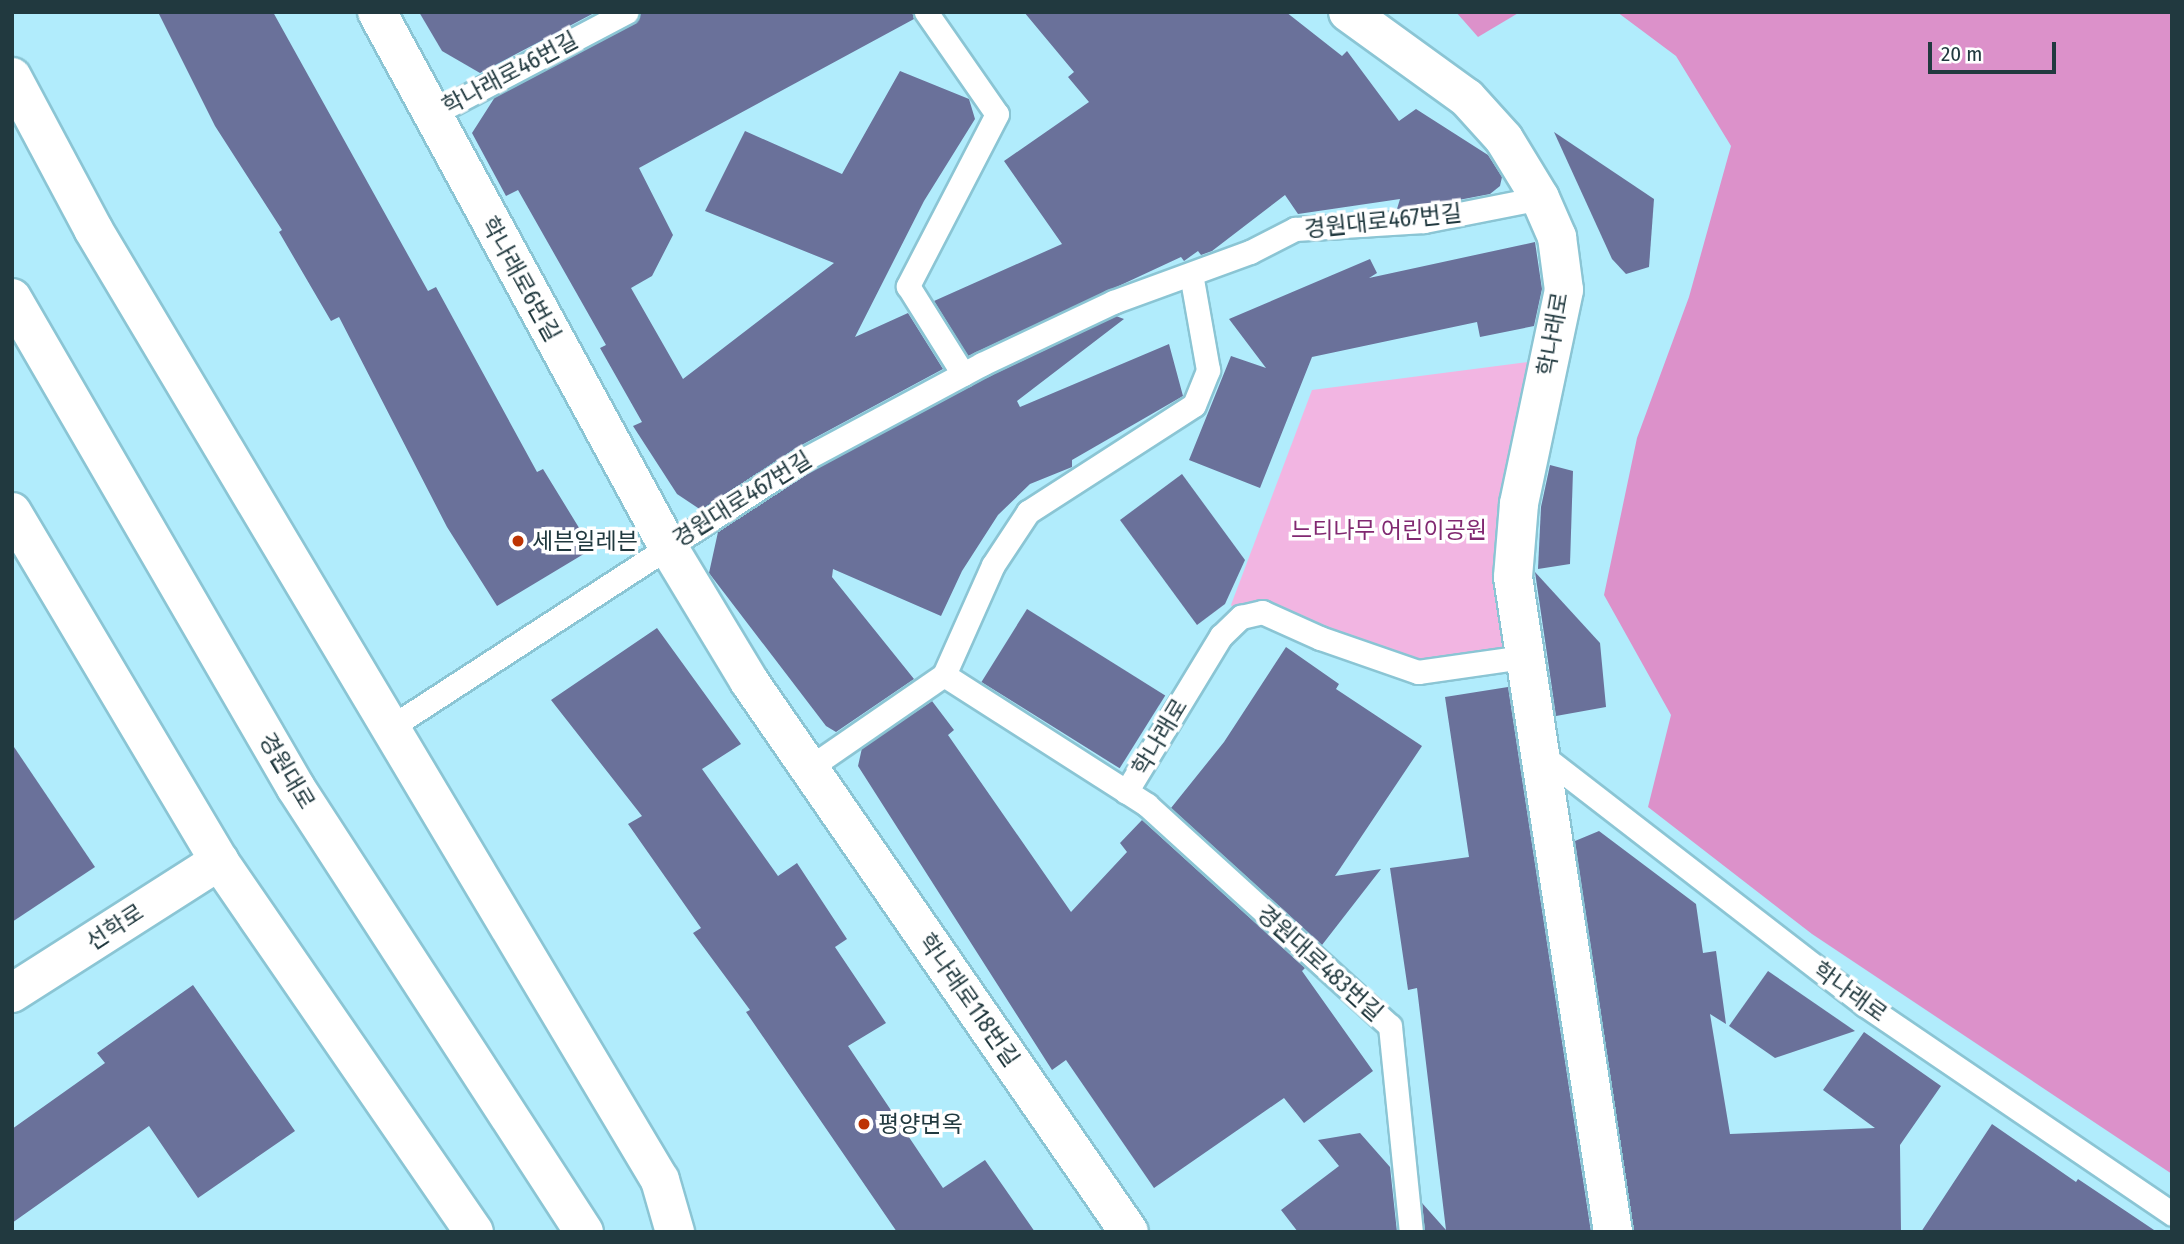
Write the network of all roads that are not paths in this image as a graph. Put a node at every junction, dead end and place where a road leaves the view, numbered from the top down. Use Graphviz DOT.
graph roads {
  1 [pos="377,12"];
  2 [pos="626,12"];
  3 [pos="926,12"];
  4 [pos="1348,12"];
  5 [pos="12,77"];
  6 [pos="431,115"];
  7 [pos="1540,198"];
  8 [pos="1191,274"];
  9 [pos="12,298"];
  10 [pos="963,374"];
  11 [pos="12,512"];
  12 [pos="667,545"];
  13 [pos="1524,657"];
  14 [pos="944,675"];
  15 [pos="388,729"];
  16 [pos="1539,753"];
  17 [pos="809,768"];
  18 [pos="1126,792"];
  19 [pos="219,860"];
  20 [pos="12,993"];
  21 [pos="2172,1214"];
  22 [pos="474,1232"];
  23 [pos="584,1232"];
  24 [pos="676,1232"];
  25 [pos="1129,1232"];
  26 [pos="1411,1232"];
  27 [pos="1613,1232"];
  1 -- 6 [label="main road, 학나래로6번길"];
  2 -- 6 [label="lane, 학나래로46번길"];
  3 -- 10 [label="lane"];
  4 -- 7 [label="main road, 학나래로"];
  5 -- 15 [label="main road"];
  6 -- 12 [label="main road, 학나래로6번길"];
  7 -- 8 [label="lane, 경원대로467번길"];
  7 -- 13 [label="main road, 학나래로"];
  8 -- 10 [label="lane, 경원대로467번길"];
  8 -- 14 [label="lane"];
  9 -- 23 [label="main road, 경원대로"];
  10 -- 12 [label="lane, 경원대로467번길"];
  11 -- 19 [label="main road"];
  12 -- 15 [label="lane, 경원대로467번길"];
  12 -- 17 [label="main road, 학나래로118번길"];
  13 -- 16 [label="main road, 학나래로"];
  13 -- 18 [label="lane, 학나래로"];
  14 -- 17 [label="lane"];
  14 -- 18 [label="lane"];
  15 -- 24 [label="main road"];
  16 -- 21 [label="lane, 학나래로"];
  16 -- 27 [label="main road, 학나래로"];
  17 -- 25 [label="main road, 학나래로118번길"];
  18 -- 26 [label="lane, 경원대로483번길"];
  19 -- 20 [label="main road, 선학로"];
  19 -- 22 [label="main road"];
}
